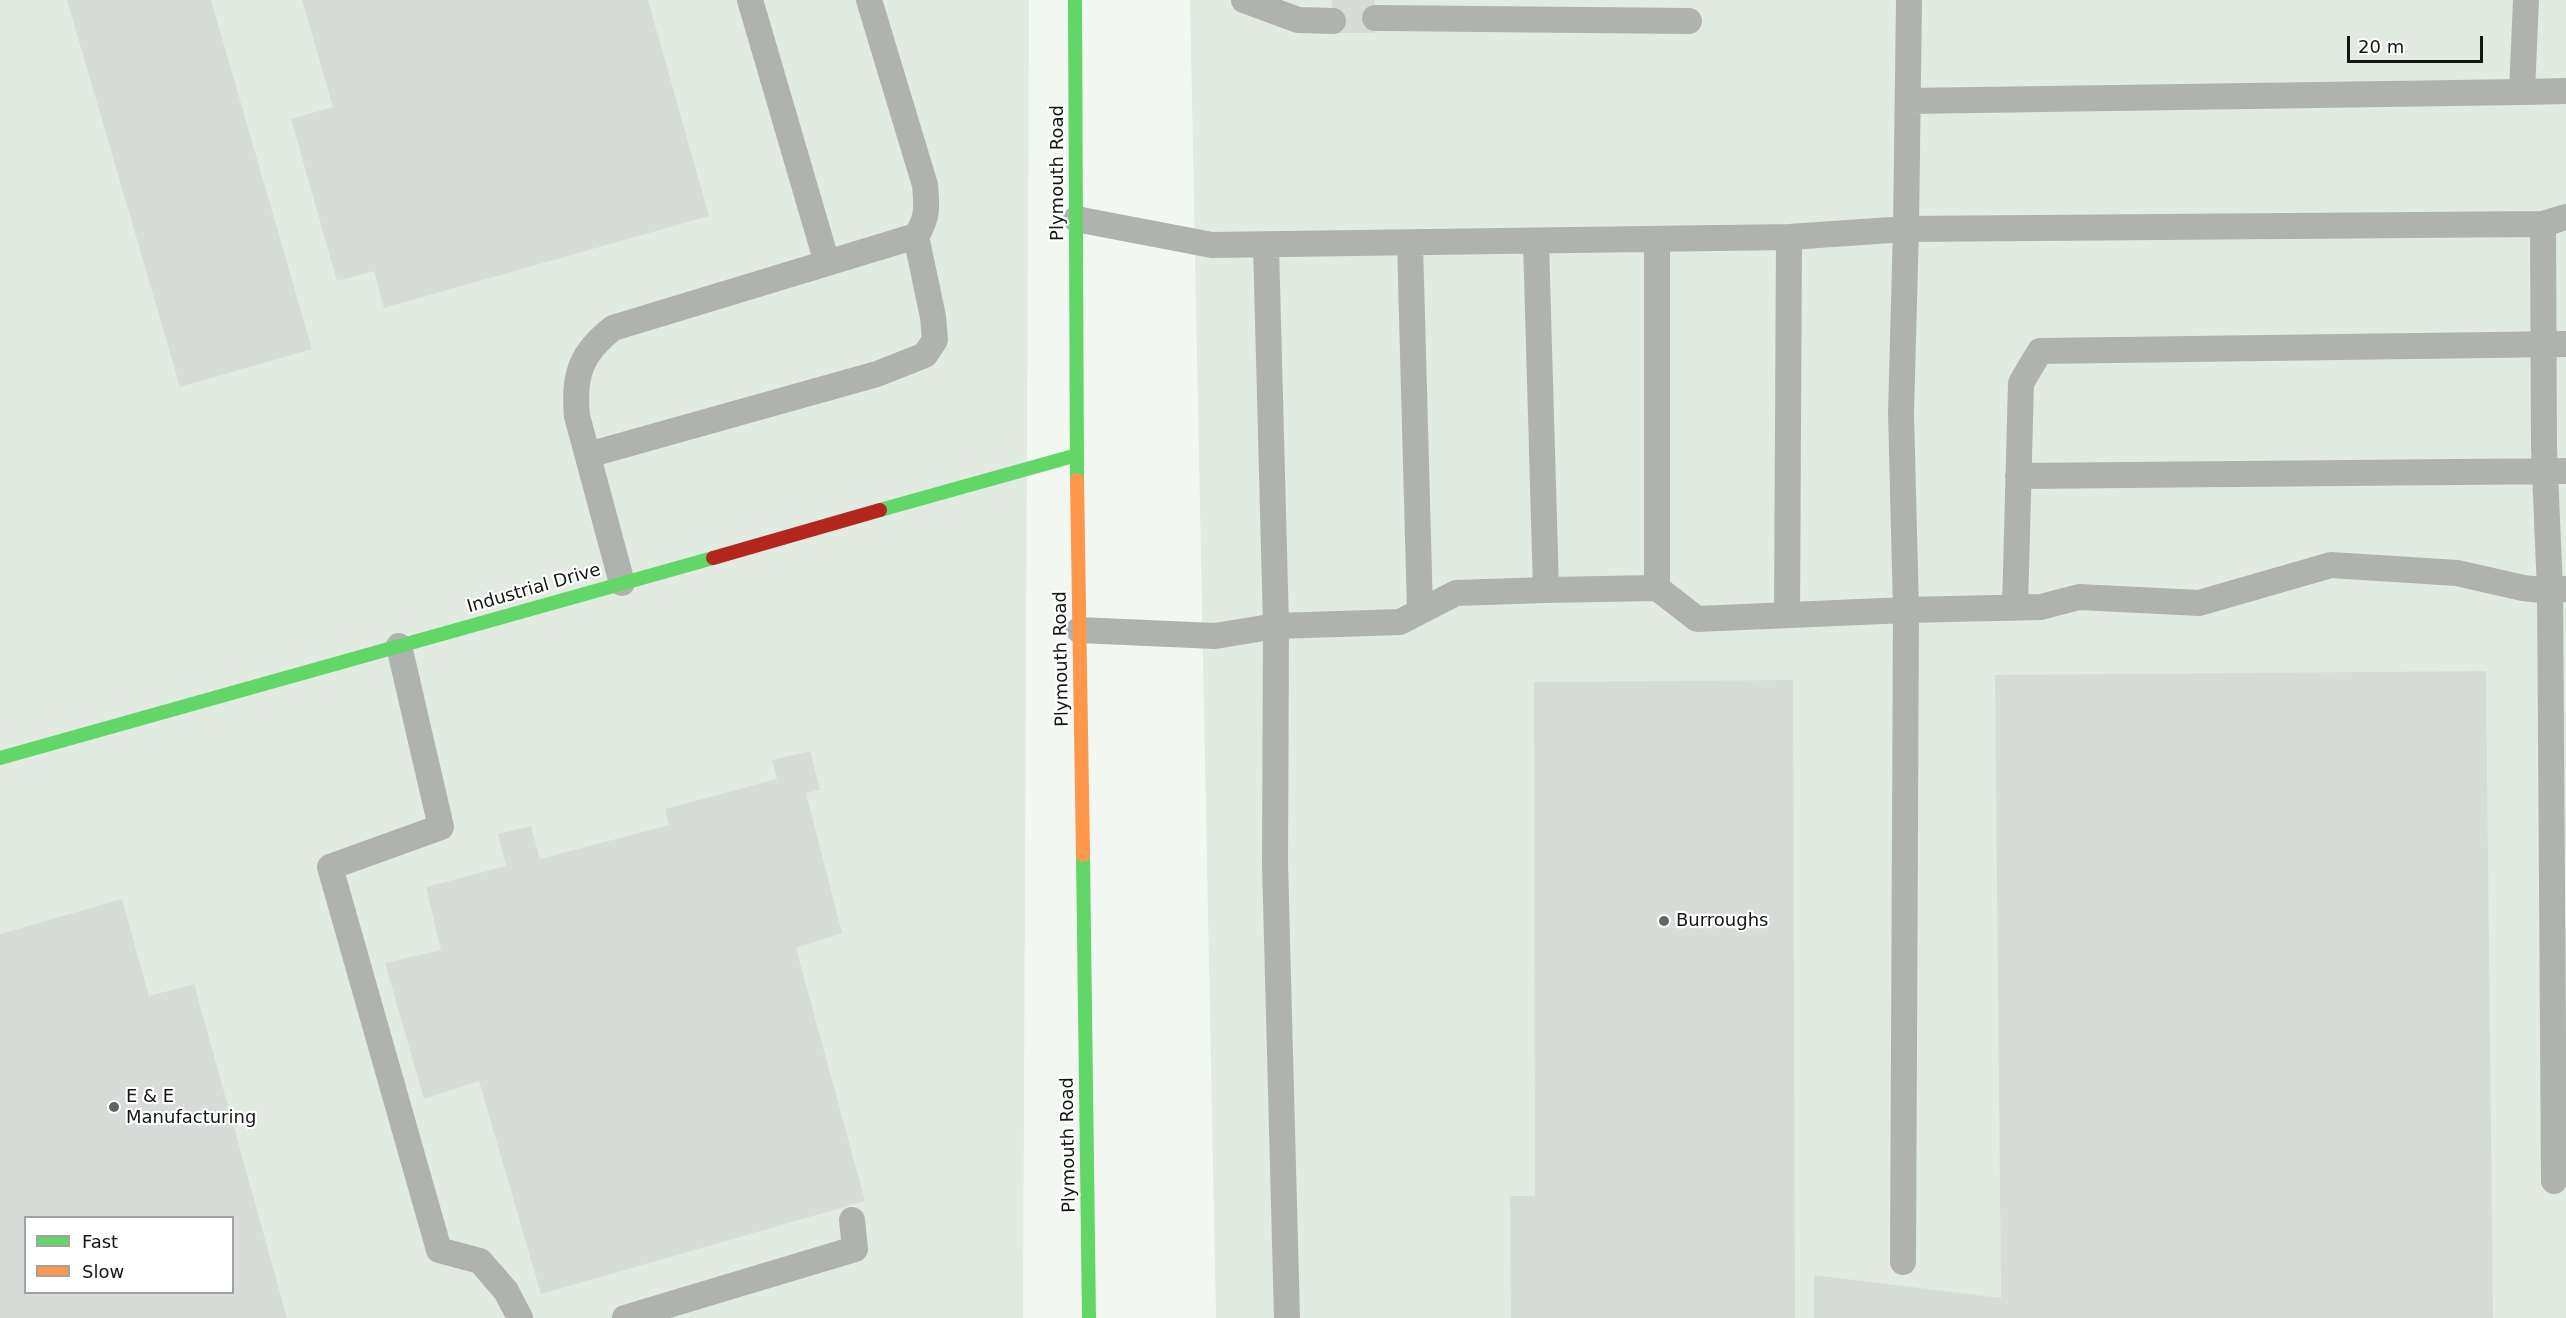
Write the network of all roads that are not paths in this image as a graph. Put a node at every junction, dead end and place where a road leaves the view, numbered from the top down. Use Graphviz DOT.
graph roads {
  1 [pos="750,0"];
  2 [pos="869,0"];
  3 [pos="1075,0"];
  4 [pos="1244,0"];
  5 [pos="1909,0"];
  6 [pos="2526,0"];
  7 [pos="1532,10"];
  8 [pos="1375,18"];
  9 [pos="1332,21"];
  10 [pos="1689,21"];
  11 [pos="2566,91"];
  12 [pos="2522,92"];
  13 [pos="1908,101"];
  14 [pos="1076,219"];
  15 [pos="2555,221"];
  16 [pos="1906,229"];
  17 [pos="916,236"];
  18 [pos="1789,237"];
  19 [pos="1657,239"];
  20 [pos="1536,242"];
  21 [pos="1410,243"];
  22 [pos="1266,245"];
  23 [pos="827,263"];
  24 [pos="2554,344"];
  25 [pos="588,455"];
  26 [pos="1077,455"];
  27 [pos="2556,471"];
  28 [pos="2018,476"];
  29 [pos="622,583"];
  30 [pos="1658,588"];
  31 [pos="1546,590"];
  32 [pos="2558,590"];
  33 [pos="2015,608"];
  34 [pos="1906,610"];
  35 [pos="1420,611"];
  36 [pos="1787,615"];
  37 [pos="1276,626"];
  38 [pos="1079,630"];
  39 [pos="399,646"];
  40 [pos="0,758"];
  41 [pos="2554,1181"];
  42 [pos="852,1220"];
  43 [pos="1903,1262"];
  44 [pos="520,1318"];
  45 [pos="625,1318"];
  46 [pos="1089,1318"];
  47 [pos="1287,1318"];
  1 -- 23 [label="lane"];
  2 -- 17 [label="lane"];
  3 -- 14 [label="main road, Plymouth Road"];
  4 -- 9 [label="lane"];
  5 -- 13 [label="lane"];
  6 -- 12 [label="lane"];
  7 -- 8 [label="lane"];
  7 -- 10 [label="lane"];
  11 -- 12 [label="lane"];
  12 -- 13 [label="lane"];
  13 -- 16 [label="lane"];
  14 -- 22 [label="lane"];
  14 -- 26 [label="main road, Plymouth Road"];
  15 -- 16 [label="lane"];
  15 -- 24 [label="lane"];
  16 -- 18 [label="lane"];
  16 -- 34 [label="lane"];
  17 -- 23 [label="lane"];
  17 -- 25 [label="lane"];
  18 -- 19 [label="lane"];
  18 -- 36 [label="lane"];
  19 -- 20 [label="lane"];
  19 -- 30 [label="lane"];
  20 -- 21 [label="lane"];
  20 -- 31 [label="lane"];
  21 -- 22 [label="lane"];
  21 -- 35 [label="lane"];
  22 -- 37 [label="lane"];
  23 -- 25 [label="lane"];
  24 -- 27 [label="lane"];
  24 -- 28 [label="lane"];
  25 -- 29 [label="lane"];
  26 -- 29 [label="main road, Industrial Drive"];
  26 -- 38 [label="main road, Plymouth Road"];
  27 -- 28 [label="lane"];
  27 -- 32 [label="lane"];
  28 -- 33 [label="lane"];
  29 -- 39 [label="main road, Industrial Drive"];
  30 -- 31 [label="lane"];
  30 -- 36 [label="lane"];
  31 -- 35 [label="lane"];
  32 -- 33 [label="lane"];
  32 -- 41 [label="lane"];
  33 -- 34 [label="lane"];
  34 -- 36 [label="lane"];
  34 -- 43 [label="lane"];
  35 -- 37 [label="lane"];
  37 -- 38 [label="lane"];
  37 -- 47 [label="lane"];
  38 -- 46 [label="main road, Plymouth Road"];
  39 -- 40 [label="main road, Industrial Drive"];
  39 -- 44 [label="lane"];
  42 -- 45 [label="lane"];
}
